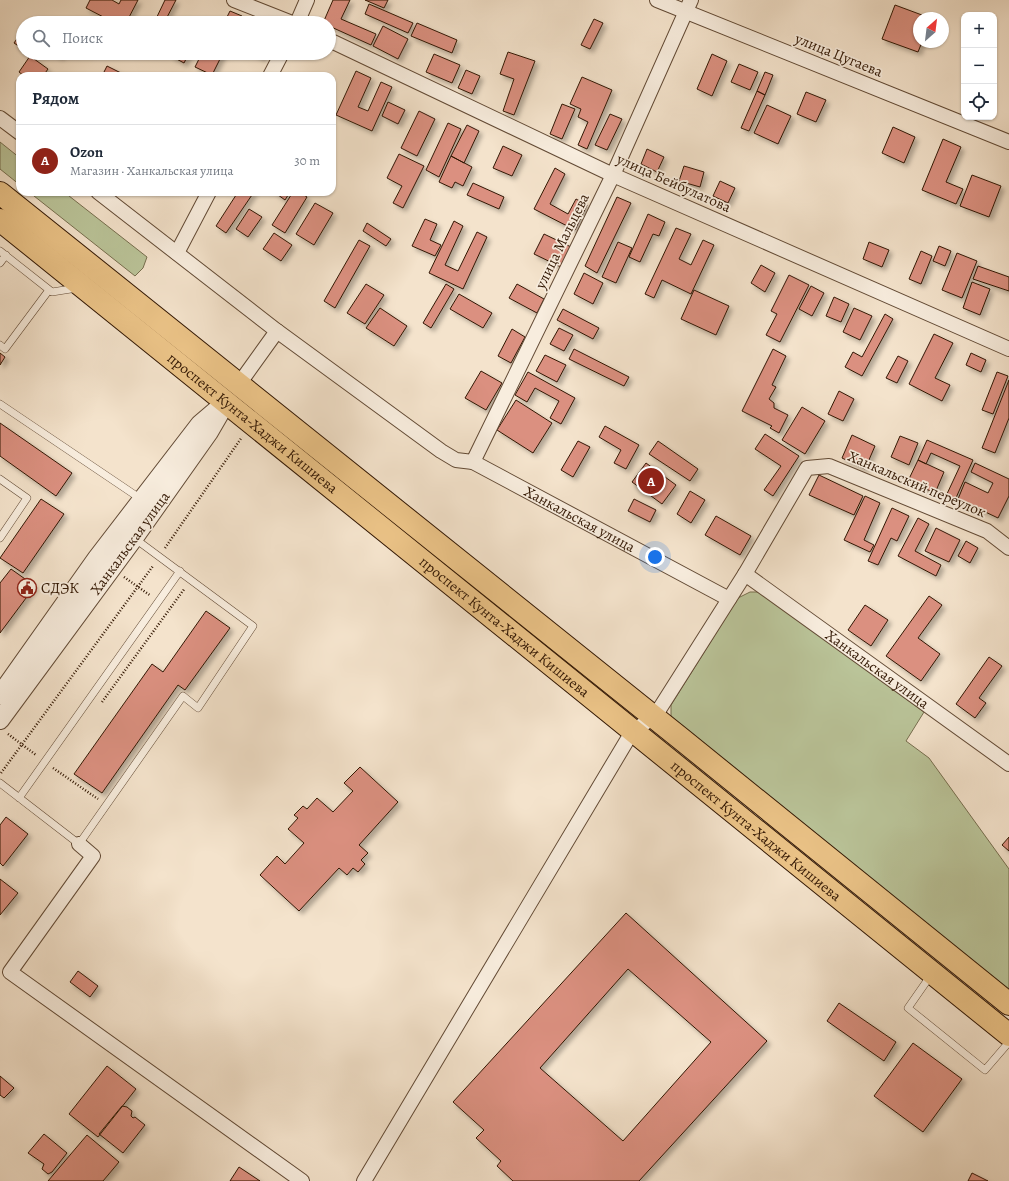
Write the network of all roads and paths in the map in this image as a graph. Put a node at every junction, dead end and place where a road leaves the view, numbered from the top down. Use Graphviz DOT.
graph roads {
  1 [pos="234,0"];
  2 [pos="307,0"];
  3 [pos="657,0"];
  4 [pos="688,6"];
  5 [pos="274,16"];
  6 [pos="300,16"];
  7 [pos="336,43"];
  8 [pos="278,60"];
  9 [pos="272,72"];
  10 [pos="0,118"];
  11 [pos="16,130"];
  12 [pos="1009,142"];
  13 [pos="613,175"];
  14 [pos="0,193"];
  15 [pos="103,196"];
  16 [pos="207,196"];
  17 [pos="0,200"];
  18 [pos="21,209"];
  19 [pos="0,220"];
  20 [pos="3,253"];
  21 [pos="177,253"];
  22 [pos="0,263"];
  23 [pos="84,287"];
  24 [pos="49,290"];
  25 [pos="277,331"];
  26 [pos="0,345"];
  27 [pos="1009,349"];
  28 [pos="233,393"];
  29 [pos="0,404"];
  30 [pos="243,437"];
  31 [pos="473,462"];
  32 [pos="0,479"];
  33 [pos="149,504"];
  34 [pos="127,534"];
  35 [pos="0,538"];
  36 [pos="1009,548"];
  37 [pos="160,556"];
  38 [pos="180,571"];
  39 [pos="120,574"];
  40 [pos="745,574"];
  41 [pos="191,580"];
  42 [pos="138,586"];
  43 [pos="729,599"];
  44 [pos="158,602"];
  45 [pos="0,695"];
  46 [pos="100,706"];
  47 [pos="655,716"];
  48 [pos="0,720"];
  49 [pos="632,732"];
  50 [pos="58,762"];
  51 [pos="1009,764"];
  52 [pos="50,774"];
  53 [pos="0,775"];
  54 [pos="0,783"];
  55 [pos="19,798"];
  56 [pos="79,844"];
  57 [pos="932,973"];
  58 [pos="1009,1004"];
  59 [pos="1009,1035"];
  60 [pos="1009,1042"];
  61 [pos="302,1181"];
  62 [pos="364,1181"];
  1 -- 5 [label="street"];
  2 -- 6 [label="street"];
  3 -- 4 [label="street, улица Цугаева"];
  4 -- 12 [label="street, улица Цугаева"];
  4 -- 13 [label="street, улица Мальцева"];
  7 -- 13 [label="street, улица Бейбулатова"];
  8 -- 9 [label="street"];
  10 -- 11 [label="street"];
  13 -- 27 [label="street, улица Бейбулатова"];
  13 -- 31 [label="street, улица Мальцева"];
  14 -- 18 [label="main road, проспект Кунта-Хаджи Кишиева"];
  15 -- 21 [label="street"];
  16 -- 21 [label="street"];
  17 -- 18 [label="street"];
  18 -- 28 [label="main road, проспект Кунта-Хаджи Кишиева"];
  19 -- 23 [label="main road, проспект Кунта-Хаджи Кишиева"];
  20 -- 22 [label="lane"];
  20 -- 24 [label="lane"];
  21 -- 25 [label="street"];
  23 -- 24 [label="lane"];
  23 -- 28 [label="main road, проспект Кунта-Хаджи Кишиева"];
  24 -- 26 [label="lane"];
  25 -- 28 [label="street"];
  25 -- 31 [label="street"];
  28 -- 33 [label="street, Ханкальская улица"];
  28 -- 47 [label="main road, проспект Кунта-Хаджи Кишиева"];
  28 -- 49 [label="main road, проспект Кунта-Хаджи Кишиева"];
  29 -- 33 [label="lane"];
  30 -- 37 [label="path"];
  31 -- 43 [label="street, Ханкальская улица"];
  32 -- 35 [label="lane"];
  33 -- 34 [label="street, Ханкальская улица"];
  34 -- 37 [label="lane"];
  34 -- 45 [label="street, Ханкальская улица"];
  34 -- 48 [label="street, Ханкальская улица"];
  36 -- 40 [label="street, Ханкальский переулок"];
  37 -- 38 [label="lane"];
  37 -- 42 [label="path"];
  38 -- 41 [label="lane"];
  38 -- 44 [label="lane"];
  39 -- 42 [label="path"];
  40 -- 43 [label="street"];
  40 -- 51 [label="street, Ханкальская улица"];
  41 -- 46 [label="path"];
  41 -- 56 [label="lane"];
  42 -- 44 [label="path"];
  42 -- 53 [label="path"];
  43 -- 47 [label="street"];
  44 -- 55 [label="lane"];
  47 -- 49 [label="street"];
  47 -- 58 [label="main road, проспект Кунта-Хаджи Кишиева"];
  49 -- 57 [label="main road, проспект Кунта-Хаджи Кишиева"];
  49 -- 62 [label="street"];
  50 -- 52 [label="path"];
  54 -- 55 [label="lane"];
  55 -- 56 [label="lane"];
  56 -- 61 [label="street"];
  57 -- 59 [label="main road, проспект Кунта-Хаджи Кишиева"];
  57 -- 60 [label="lane"];
}
